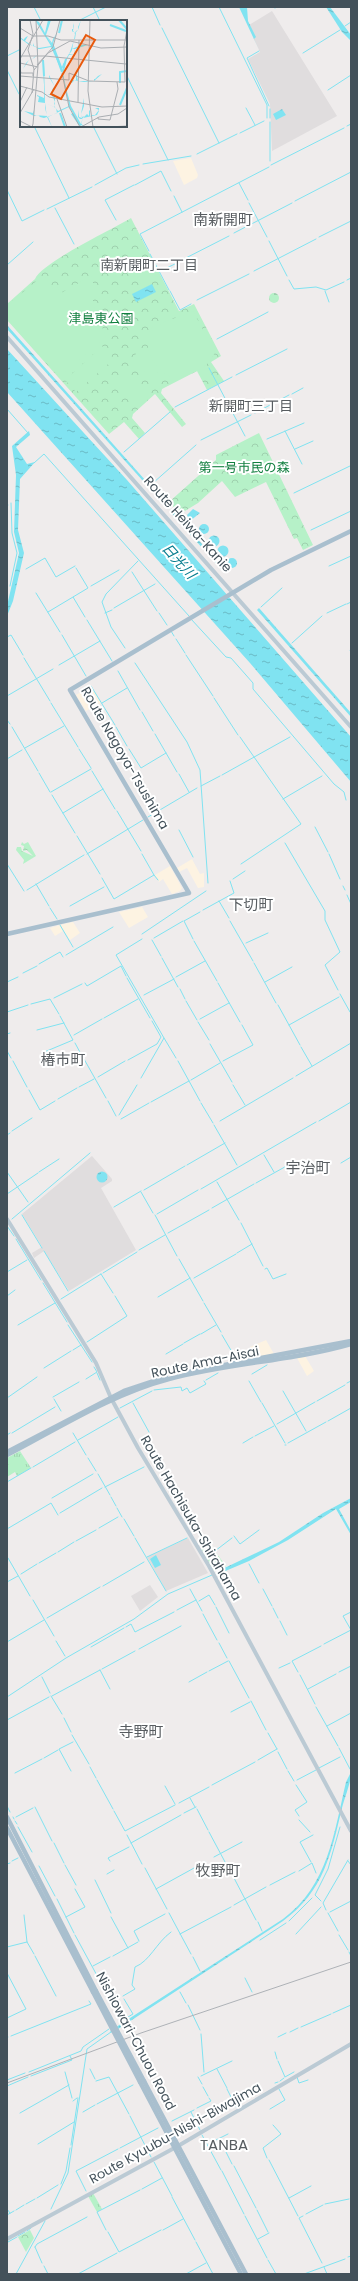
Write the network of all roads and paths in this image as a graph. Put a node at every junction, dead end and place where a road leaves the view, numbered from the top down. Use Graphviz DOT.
graph roads {
  1 [pos="7,337"];
  2 [pos="351,531"];
  3 [pos="234,592"];
  4 [pos="351,727"];
  5 [pos="7,934"];
  6 [pos="7,1218"];
  7 [pos="351,1341"];
  8 [pos="351,1344"];
  9 [pos="112,1399"];
  10 [pos="7,1452"];
  11 [pos="7,1455"];
  12 [pos="7,1818"];
  13 [pos="7,1828"];
  14 [pos="351,1831"];
  15 [pos="95,1992"];
  16 [pos="351,2044"];
  17 [pos="176,2147"];
  18 [pos="7,2239"];
  19 [pos="241,2274"];
  20 [pos="246,2274"];
  1 -- 3 [label="main road, Route Heiwa-Kanie"];
  2 -- 3 [label="main road, Route Nagoya-Tsushima"];
  3 -- 4 [label="main road, Route Heiwa-Kanie"];
  3 -- 5 [label="main road, Route Nagoya-Tsushima"];
  6 -- 9 [label="main road, Route Hachisuka-Shirahama"];
  7 -- 9 [label="main road, Route Ama-Aisai"];
  8 -- 9 [label="main road, Route Ama-Aisai"];
  9 -- 10 [label="main road, Route Ama-Aisai"];
  9 -- 11 [label="main road, Route Ama-Aisai"];
  9 -- 14 [label="main road, Route Hachisuka-Shirahama"];
  12 -- 15 [label="main road, Nishiowari-Chuou Road"];
  13 -- 15 [label="main road, Nishiowari-Chuou Road"];
  15 -- 17 [label="main road, Nishiowari-Chuou Road, bridge"];
  16 -- 17 [label="main road, Route Kyuubu-Nishi-Biwajima"];
  17 -- 18 [label="main road, Route Kyuubu-Nishi-Biwajima"];
  17 -- 19 [label="main road, Nishiowari-Chuou Road"];
  17 -- 20 [label="main road, Nishiowari-Chuou Road"];
}
